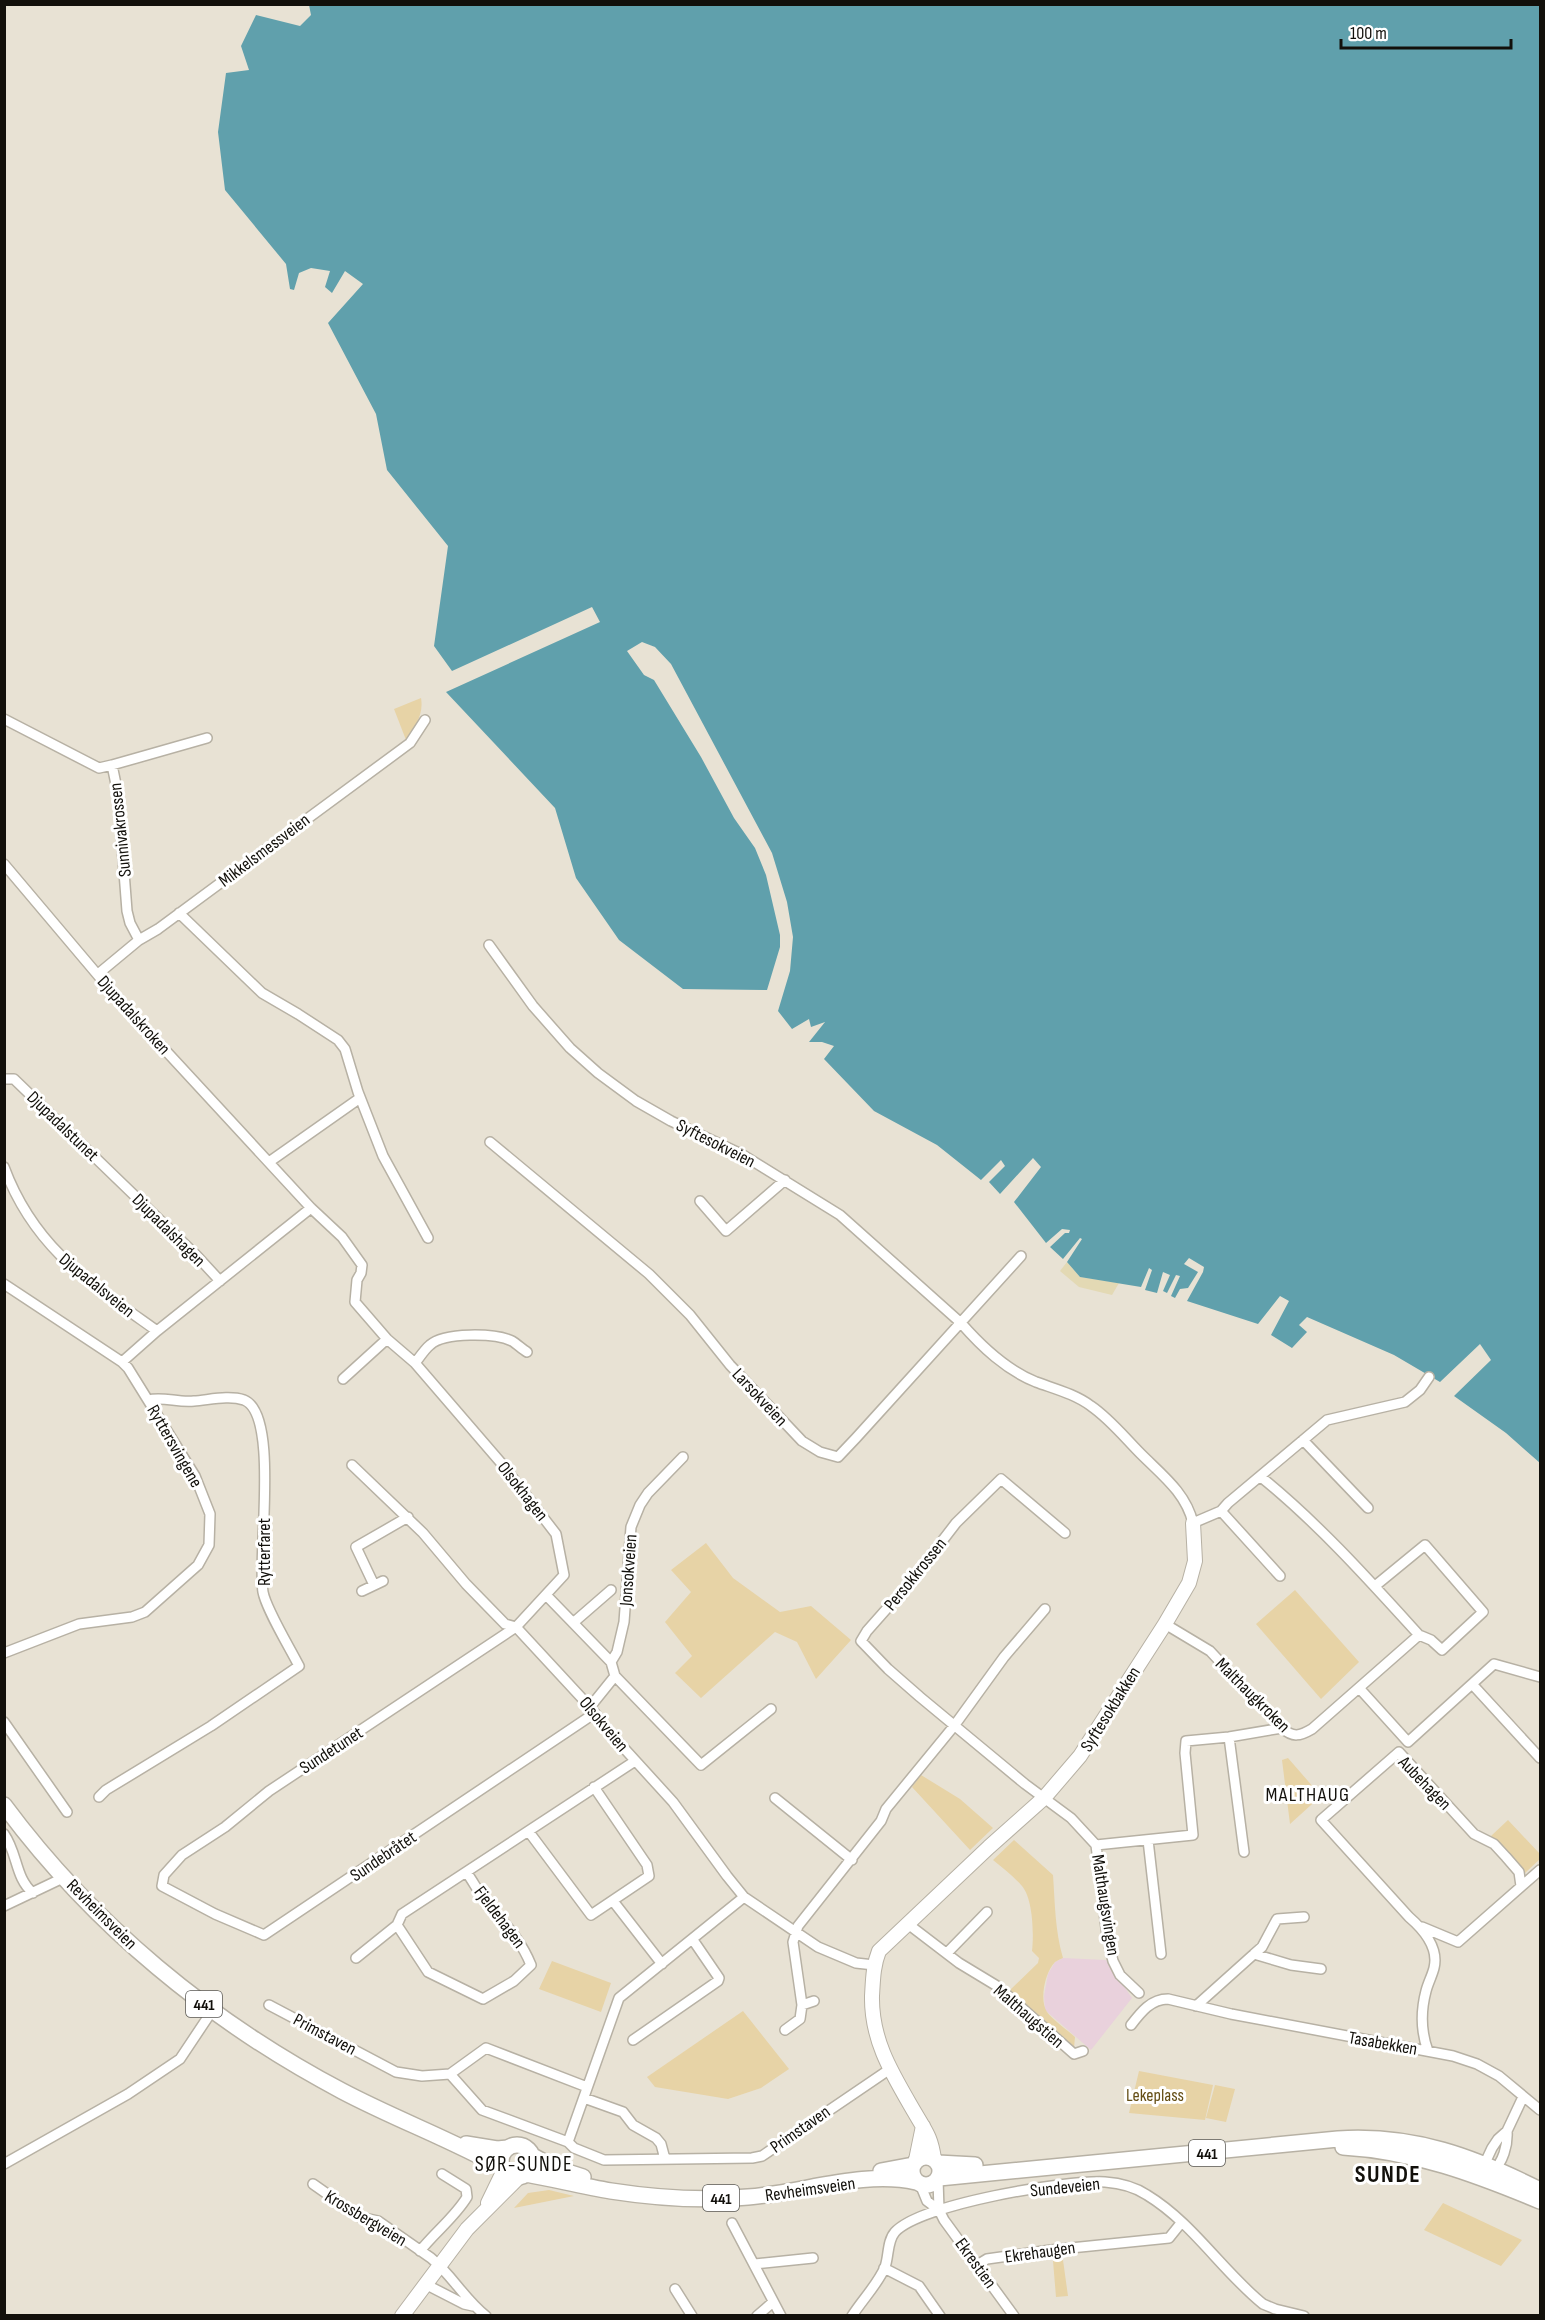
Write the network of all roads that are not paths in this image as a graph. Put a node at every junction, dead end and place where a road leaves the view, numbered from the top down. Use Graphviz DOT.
graph roads {
  1 [pos="4,719"];
  2 [pos="425,720"];
  3 [pos="207,738"];
  4 [pos="112,765"];
  5 [pos="4,864"];
  6 [pos="179,913"];
  7 [pos="139,940"];
  8 [pos="489,945"];
  9 [pos="98,974"];
  10 [pos="4,1079"];
  11 [pos="360,1098"];
  12 [pos="490,1142"];
  13 [pos="269,1162"];
  14 [pos="4,1167"];
  15 [pos="118,1180"];
  16 [pos="785,1180"];
  17 [pos="700,1201"];
  18 [pos="310,1208"];
  19 [pos="428,1238"];
  20 [pos="1021,1256"];
  21 [pos="220,1281"];
  22 [pos="4,1284"];
  23 [pos="364,1314"];
  24 [pos="961,1323"];
  25 [pos="157,1331"];
  26 [pos="387,1339"];
  27 [pos="527,1353"];
  28 [pos="122,1362"];
  29 [pos="415,1363"];
  30 [pos="1430,1377"];
  31 [pos="343,1379"];
  32 [pos="148,1400"];
  33 [pos="1303,1440"];
  34 [pos="683,1457"];
  35 [pos="352,1465"];
  36 [pos="1261,1477"];
  37 [pos="1368,1508"];
  38 [pos="1221,1511"];
  39 [pos="408,1517"];
  40 [pos="1193,1523"];
  41 [pos="1065,1533"];
  42 [pos="1280,1576"];
  43 [pos="1375,1586"];
  44 [pos="611,1590"];
  45 [pos="362,1591"];
  46 [pos="546,1596"];
  47 [pos="1045,1609"];
  48 [pos="573,1623"];
  49 [pos="1166,1624"];
  50 [pos="516,1627"];
  51 [pos="1419,1635"];
  52 [pos="4,1653"];
  53 [pos="611,1662"];
  54 [pos="615,1677"];
  55 [pos="1540,1677"];
  56 [pos="1472,1684"];
  57 [pos="1360,1689"];
  58 [pos="771,1709"];
  59 [pos="592,1710"];
  60 [pos="4,1722"];
  61 [pos="954,1726"];
  62 [pos="1282,1728"];
  63 [pos="1229,1737"];
  64 [pos="1540,1758"];
  65 [pos="635,1761"];
  66 [pos="594,1787"];
  67 [pos="99,1797"];
  68 [pos="776,1798"];
  69 [pos="1044,1798"];
  70 [pos="4,1805"];
  71 [pos="68,1812"];
  72 [pos="529,1832"];
  73 [pos="4,1834"];
  74 [pos="1148,1840"];
  75 [pos="8,1844"];
  76 [pos="1096,1845"];
  77 [pos="1244,1852"];
  78 [pos="852,1860"];
  79 [pos="1540,1870"];
  80 [pos="467,1873"];
  81 [pos="65,1877"];
  82 [pos="162,1886"];
  83 [pos="1521,1886"];
  84 [pos="33,1893"];
  85 [pos="744,1897"];
  86 [pos="613,1901"];
  87 [pos="4,1906"];
  88 [pos="987,1912"];
  89 [pos="1305,1917"];
  90 [pos="908,1924"];
  91 [pos="397,1925"];
  92 [pos="1422,1928"];
  93 [pos="798,1934"];
  94 [pos="693,1940"];
  95 [pos="947,1953"];
  96 [pos="1161,1954"];
  97 [pos="1254,1954"];
  98 [pos="356,1958"];
  99 [pos="662,1964"];
  100 [pos="874,1965"];
  101 [pos="1321,1969"];
  102 [pos="1139,1993"];
  103 [pos="814,2001"];
  104 [pos="269,2005"];
  105 [pos="802,2005"];
  106 [pos="1196,2006"];
  107 [pos="212,2011"];
  108 [pos="1131,2025"];
  109 [pos="785,2030"];
  110 [pos="633,2040"];
  111 [pos="1083,2051"];
  112 [pos="1428,2051"];
  113 [pos="890,2069"];
  114 [pos="450,2074"];
  115 [pos="587,2087"];
  116 [pos="1524,2097"];
  117 [pos="584,2098"];
  118 [pos="1540,2110"];
  119 [pos="923,2126"];
  120 [pos="450,2140"];
  121 [pos="568,2142"];
  122 [pos="508,2148"];
  123 [pos="531,2155"];
  124 [pos="665,2159"];
  125 [pos="915,2163"];
  126 [pos="4,2164"];
  127 [pos="503,2169"];
  128 [pos="937,2170"];
  129 [pos="1489,2170"];
  130 [pos="442,2174"];
  131 [pos="522,2176"];
  132 [pos="918,2183"];
  133 [pos="313,2184"];
  134 [pos="1540,2190"];
  135 [pos="1540,2201"];
  136 [pos="486,2208"];
  137 [pos="939,2210"];
  138 [pos="732,2223"];
  139 [pos="1181,2223"];
  140 [pos="420,2251"];
  141 [pos="813,2258"];
  142 [pos="439,2264"];
  143 [pos="755,2264"];
  144 [pos="977,2265"];
  145 [pos="885,2268"];
  146 [pos="424,2284"];
  147 [pos="675,2289"];
  148 [pos="773,2302"];
  149 [pos="473,2306"];
  150 [pos="402,2316"];
  151 [pos="486,2316"];
  152 [pos="692,2316"];
  153 [pos="757,2316"];
  154 [pos="781,2316"];
  155 [pos="852,2316"];
  156 [pos="940,2316"];
  157 [pos="1014,2316"];
  158 [pos="1304,2316"];
  1 -- 4 [label="street, Sunnivakrossen"];
  2 -- 6 [label="street, Mikkelsmessveien"];
  3 -- 4 [label="street"];
  4 -- 7 [label="street, Sunnivakrossen"];
  5 -- 9 [label="street, Djupadalskroken"];
  6 -- 7 [label="street, Mikkelsmessveien"];
  6 -- 11 [label="street"];
  7 -- 9 [label="street, Mikkelsmessveien"];
  8 -- 16 [label="street, Syftesokveien"];
  9 -- 13 [label="street, Djupadalskroken"];
  10 -- 15 [label="street, Djupadalstunet"];
  11 -- 13 [label="street"];
  11 -- 19 [label="street"];
  12 -- 24 [label="street, Larsokveien"];
  13 -- 18 [label="street, Djupadalskroken"];
  14 -- 25 [label="street, Djupadalsveien"];
  15 -- 21 [label="street, Djupadalshagen"];
  16 -- 17 [label="street"];
  16 -- 24 [label="street, Syftesokveien"];
  18 -- 21 [label="street"];
  18 -- 23 [label="street, Djupadalskroken"];
  20 -- 24 [label="street, Larsokveien"];
  21 -- 25 [label="street"];
  22 -- 28 [label="street, Ryttersvingene"];
  23 -- 26 [label="street, Olsokhagen"];
  24 -- 40 [label="street, Syftesokbakken"];
  25 -- 28 [label="street"];
  26 -- 29 [label="street, Olsokhagen"];
  26 -- 31 [label="street"];
  27 -- 29 [label="street"];
  28 -- 32 [label="street, Ryttersvingene"];
  29 -- 46 [label="street, Olsokhagen"];
  30 -- 33 [label="street"];
  32 -- 52 [label="street, Ryttersvingene"];
  32 -- 67 [label="street, Rytterfaret"];
  33 -- 36 [label="street"];
  33 -- 37 [label="street"];
  34 -- 53 [label="street, Jonsokveien"];
  35 -- 39 [label="street, Olsokveien"];
  36 -- 38 [label="street"];
  36 -- 43 [label="street"];
  38 -- 40 [label="street"];
  38 -- 42 [label="street"];
  39 -- 45 [label="street"];
  39 -- 50 [label="street, Olsokveien"];
  40 -- 49 [label="street, Syftesokbakken"];
  41 -- 61 [label="street, Persokkrossen"];
  43 -- 51 [label="street"];
  43 -- 51 [label="street"];
  44 -- 48 [label="street, Jonsokveien"];
  46 -- 48 [label="street"];
  46 -- 50 [label="street, Olsokhagen"];
  47 -- 61 [label="street"];
  48 -- 53 [label="street"];
  49 -- 62 [label="street, Malthaugkroken"];
  49 -- 69 [label="street, Syftesokbakken"];
  50 -- 59 [label="street, Olsokveien"];
  50 -- 82 [label="street, Sundetunet"];
  51 -- 57 [label="street, Malthaugkroken"];
  53 -- 54 [label="street"];
  54 -- 58 [label="street"];
  54 -- 59 [label="street"];
  55 -- 56 [label="street"];
  56 -- 57 [label="street, Aubehagen"];
  56 -- 64 [label="street"];
  57 -- 62 [label="street, Malthaugkroken"];
  59 -- 65 [label="street, Olsokveien"];
  59 -- 82 [label="street, Sundebråtet"];
  60 -- 71 [label="street"];
  61 -- 69 [label="street, Persokkrossen"];
  61 -- 78 [label="street"];
  62 -- 63 [label="street"];
  63 -- 74 [label="street, Malthaugsvingen"];
  63 -- 77 [label="street"];
  65 -- 66 [label="street, Fjeldehagen"];
  65 -- 85 [label="street, Olsokveien"];
  66 -- 72 [label="street, Fjeldehagen"];
  66 -- 86 [label="street"];
  68 -- 78 [label="street"];
  69 -- 76 [label="street, Malthaugsvingen"];
  69 -- 90 [label="street, Syftesokbakken"];
  70 -- 81 [label="main road, Revheimsveien / 441"];
  72 -- 80 [label="street, Fjeldehagen"];
  72 -- 86 [label="street"];
  73 -- 75 [label="street"];
  74 -- 76 [label="street, Malthaugsvingen"];
  74 -- 96 [label="street"];
  75 -- 84 [label="street"];
  76 -- 102 [label="street, Malthaugsvingen"];
  78 -- 93 [label="street"];
  79 -- 83 [label="street, Aubehagen"];
  80 -- 91 [label="street, Fjeldehagen"];
  80 -- 91 [label="street, Fjeldehagen"];
  81 -- 84 [label="street"];
  81 -- 107 [label="main road, Revheimsveien / 441"];
  83 -- 92 [label="street, Aubehagen"];
  83 -- 92 [label="street, Aubehagen"];
  84 -- 87 [label="street"];
  85 -- 93 [label="street, Olsokveien"];
  85 -- 94 [label="street"];
  86 -- 99 [label="street"];
  88 -- 95 [label="street"];
  89 -- 97 [label="street"];
  90 -- 95 [label="street, Malthaugstien"];
  90 -- 100 [label="street, Syftesokbakken"];
  91 -- 98 [label="street, Fjeldehagen"];
  92 -- 112 [label="street, Aubehagen"];
  93 -- 100 [label="street, Olsokveien"];
  93 -- 105 [label="street"];
  94 -- 99 [label="street"];
  94 -- 110 [label="street"];
  95 -- 111 [label="street, Malthaugstien"];
  97 -- 101 [label="street"];
  97 -- 106 [label="street"];
  99 -- 115 [label="street"];
  100 -- 113 [label="street"];
  103 -- 105 [label="street"];
  104 -- 114 [label="street, Primstaven"];
  105 -- 109 [label="street"];
  106 -- 108 [label="street, Tasabekken"];
  106 -- 112 [label="street, Tasabekken"];
  107 -- 120 [label="main road, Revheimsveien / 441"];
  107 -- 126 [label="street"];
  112 -- 116 [label="street, Tasabekken"];
  113 -- 119 [label="street"];
  113 -- 124 [label="street, Primstaven"];
  114 -- 115 [label="street"];
  114 -- 121 [label="street, Primstaven"];
  115 -- 117 [label="street"];
  116 -- 118 [label="street, Tasabekken"];
  116 -- 129 [label="street"];
  117 -- 121 [label="street"];
  117 -- 124 [label="street"];
  119 -- 125 [label="street"];
  119 -- 128 [label="street"];
  120 -- 122 [label="main road, Revheimsveien / 441"];
  120 -- 127 [label="main road, Revheimsveien / 441"];
  121 -- 124 [label="street, Primstaven"];
  122 -- 123 [label="main road, 441"];
  122 -- 127 [label="main road"];
  123 -- 125 [label="main road, Revheimsveien / 441"];
  123 -- 131 [label="main road"];
  125 -- 128 [label="main road, 441"];
  125 -- 132 [label="main road"];
  127 -- 131 [label="main road, 441"];
  127 -- 136 [label="street"];
  128 -- 129 [label="main road, 441"];
  128 -- 132 [label="main road, 441"];
  128 -- 137 [label="street"];
  129 -- 134 [label="main road, 441"];
  129 -- 135 [label="main road, 441"];
  130 -- 140 [label="street, Krossbergveien"];
  131 -- 132 [label="main road, Revheimsveien / 441"];
  131 -- 136 [label="street"];
  132 -- 137 [label="street"];
  133 -- 140 [label="street, Krossbergveien"];
  136 -- 142 [label="street"];
  137 -- 139 [label="street, Sundeveien"];
  137 -- 144 [label="street, Ekrestien"];
  137 -- 145 [label="street, Sundeveien"];
  138 -- 143 [label="street"];
  139 -- 144 [label="street, Ekrehaugen"];
  139 -- 158 [label="street, Sundeveien"];
  140 -- 142 [label="street, Krossbergveien"];
  141 -- 143 [label="street"];
  142 -- 146 [label="street"];
  142 -- 149 [label="street, Krossbergveien"];
  143 -- 148 [label="street"];
  144 -- 157 [label="street, Ekrestien"];
  145 -- 155 [label="street"];
  145 -- 156 [label="street"];
  146 -- 149 [label="street, Krossbergveien"];
  146 -- 150 [label="street"];
  147 -- 152 [label="street"];
  148 -- 153 [label="street"];
  148 -- 154 [label="street"];
  149 -- 151 [label="street, Krossbergveien"];
}
